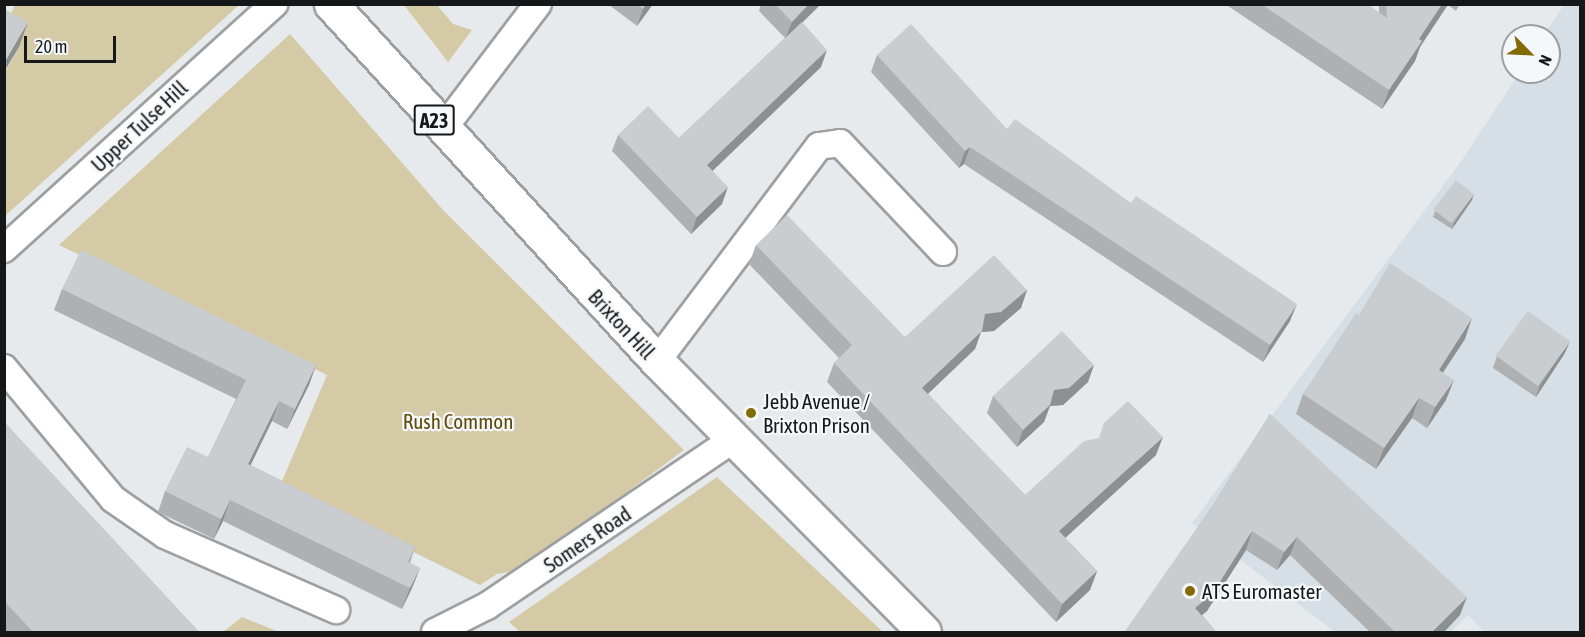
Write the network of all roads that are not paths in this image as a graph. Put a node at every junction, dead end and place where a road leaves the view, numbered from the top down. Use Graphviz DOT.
graph roads {
  1 [pos="274,4"];
  2 [pos="331,4"];
  3 [pos="538,4"];
  4 [pos="442,129"];
  5 [pos="4,249"];
  6 [pos="943,252"];
  7 [pos="657,362"];
  8 [pos="4,368"];
  9 [pos="735,438"];
  10 [pos="336,610"];
  11 [pos="435,633"];
  12 [pos="924,633"];
  1 -- 5 [label="street, Upper Tulse Hill"];
  2 -- 4 [label="highway, Brixton Hill / A23"];
  3 -- 4 [label="street"];
  4 -- 7 [label="highway, Brixton Hill / A23"];
  6 -- 7 [label="street"];
  7 -- 9 [label="highway, Brixton Hill / A23"];
  8 -- 10 [label="street"];
  9 -- 11 [label="street, Somers Road"];
  9 -- 12 [label="highway, Brixton Hill / A23"];
}
